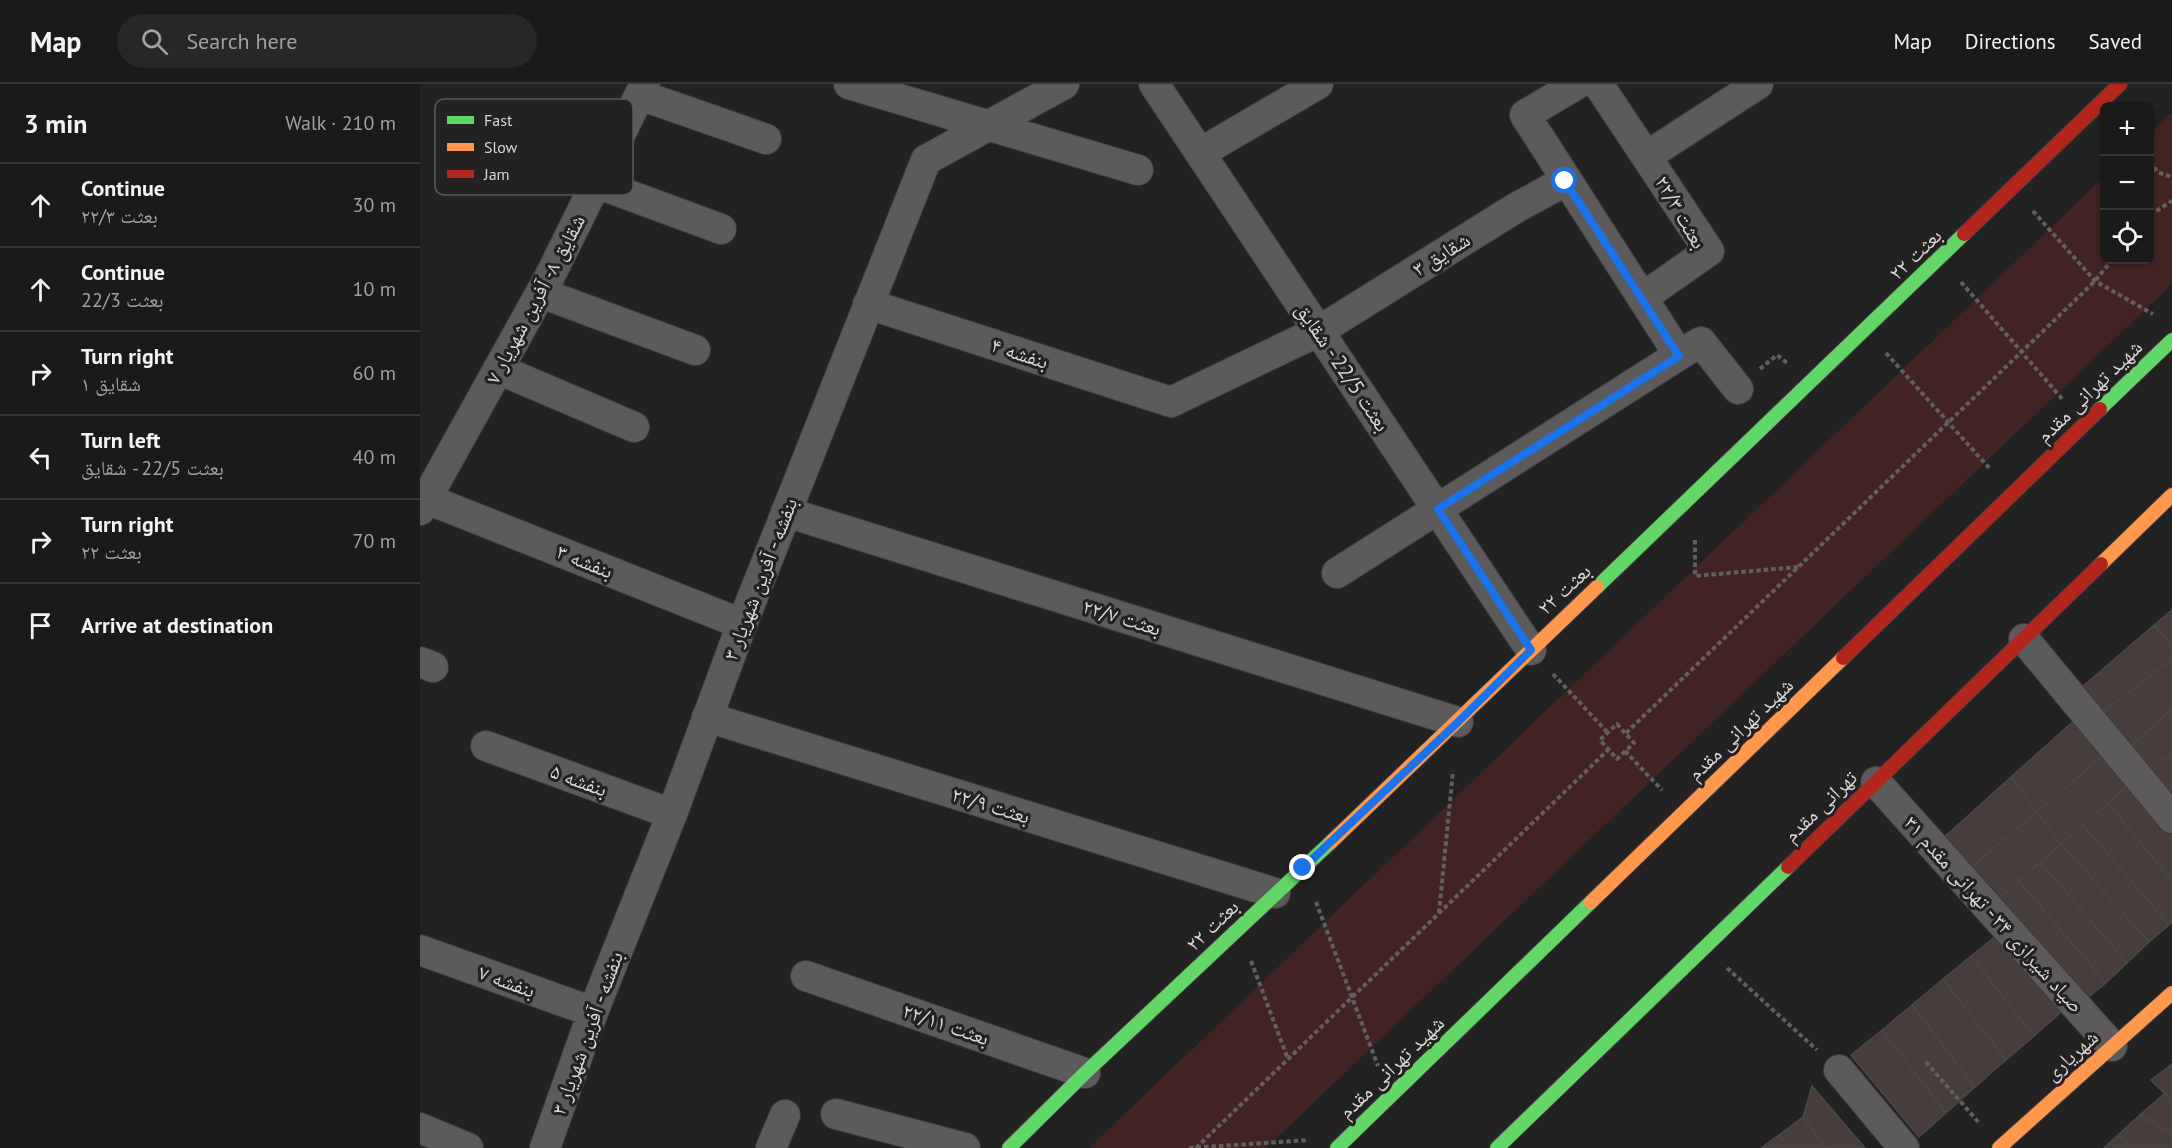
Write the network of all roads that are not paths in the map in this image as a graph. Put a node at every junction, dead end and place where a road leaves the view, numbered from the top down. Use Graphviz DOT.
graph roads {
  1 [pos="849,84"];
  2 [pos="1065,84"];
  3 [pos="1154,84"];
  4 [pos="1318,84"];
  5 [pos="1577,84"];
  6 [pos="1598,84"];
  7 [pos="1758,84"];
  8 [pos="2120,84"];
  9 [pos="642,90"];
  10 [pos="633,108"];
  11 [pos="989,127"];
  12 [pos="766,139"];
  13 [pos="1200,153"];
  14 [pos="1647,156"];
  15 [pos="1138,170"];
  16 [pos="1565,181"];
  17 [pos="590,195"];
  18 [pos="629,195"];
  19 [pos="721,229"];
  20 [pos="541,293"];
  21 [pos="1642,298"];
  22 [pos="868,304"];
  23 [pos="1318,331"];
  24 [pos="2172,340"];
  25 [pos="695,350"];
  26 [pos="1679,356"];
  27 [pos="498,369"];
  28 [pos="1738,389"];
  29 [pos="1171,402"];
  30 [pos="634,427"];
  31 [pos="2172,495"];
  32 [pos="424,505"];
  33 [pos="1438,509"];
  34 [pos="786,512"];
  35 [pos="1337,573"];
  36 [pos="742,624"];
  37 [pos="2024,639"];
  38 [pos="1531,650"];
  39 [pos="707,717"];
  40 [pos="1458,722"];
  41 [pos="486,746"];
  42 [pos="1876,782"];
  43 [pos="672,814"];
  44 [pos="2172,818"];
  45 [pos="1275,893"];
  46 [pos="420,950"];
  47 [pos="806,976"];
  48 [pos="2172,993"];
  49 [pos="594,1012"];
  50 [pos="2112,1046"];
  51 [pos="1839,1070"];
  52 [pos="1085,1073"];
  53 [pos="836,1114"];
  54 [pos="785,1115"];
  55 [pos="420,1128"];
  56 [pos="468,1148"];
  57 [pos="545,1148"];
  58 [pos="771,1148"];
  59 [pos="965,1148"];
  60 [pos="1009,1148"];
  61 [pos="1337,1148"];
  62 [pos="1497,1148"];
  63 [pos="1904,1148"];
  64 [pos="2000,1148"];
  1 -- 11 [label="street"];
  2 -- 11 [label="street, بنفشه - آفرین شهریار ۳"];
  3 -- 13 [label="street, بعثت 22/5 - شقایق"];
  4 -- 13 [label="street"];
  5 -- 16 [label="street"];
  6 -- 14 [label="street, بعثت ۲۲/۳"];
  7 -- 14 [label="street"];
  8 -- 38 [label="main road, بعثت ۲۲"];
  9 -- 10 [label="street, شقایق ۸- آفرین شهریار ۷"];
  9 -- 12 [label="street"];
  11 -- 15 [label="street"];
  11 -- 22 [label="street, بنفشه - آفرین شهریار ۳"];
  13 -- 23 [label="street, بعثت 22/5 - شقایق"];
  14 -- 21 [label="street, بعثت ۲۲/۳"];
  16 -- 21 [label="street"];
  16 -- 23 [label="street, شقایق ۳"];
  17 -- 20 [label="street, شقایق ۸- آفرین شهریار ۷"];
  18 -- 19 [label="street"];
  20 -- 25 [label="street"];
  20 -- 27 [label="street, شقایق ۸- آفرین شهریار ۷"];
  21 -- 26 [label="street"];
  22 -- 29 [label="street, بنفشه ۴"];
  22 -- 34 [label="street, بنفشه - آفرین شهریار ۳"];
  23 -- 29 [label="street, شقایق ۳"];
  23 -- 33 [label="street, بعثت 22/5 - شقایق"];
  24 -- 61 [label="main road, شهید تهرانی مقدم"];
  26 -- 28 [label="street"];
  26 -- 33 [label="street"];
  27 -- 30 [label="street"];
  27 -- 32 [label="street, شقایق ۸- آفرین شهریار ۷"];
  31 -- 37 [label="main road, تهرانی مقدم"];
  32 -- 36 [label="street, بنفشه ۳"];
  33 -- 35 [label="street"];
  33 -- 38 [label="street, بعثت 22/5 - شقایق"];
  34 -- 36 [label="street, بنفشه - آفرین شهریار ۳"];
  34 -- 40 [label="street, بعثت ۲۲/۷"];
  36 -- 39 [label="street, بنفشه - آفرین شهریار ۳"];
  37 -- 42 [label="main road, تهرانی مقدم"];
  37 -- 44 [label="street"];
  38 -- 40 [label="main road, بعثت ۲۲"];
  39 -- 43 [label="street, بنفشه - آفرین شهریار ۳"];
  39 -- 45 [label="street, بعثت ۲۲/۹"];
  40 -- 45 [label="main road, بعثت ۲۲"];
  41 -- 43 [label="street, بنفشه ۵"];
  42 -- 50 [label="street, صیاد شیرازی ۳۴ - تهرانی مقدم ۳۱"];
  42 -- 62 [label="main road, تهرانی مقدم"];
  43 -- 49 [label="street, بنفشه - آفرین شهریار ۳"];
  45 -- 52 [label="main road, بعثت ۲۲"];
  46 -- 49 [label="street, بنفشه ۷"];
  47 -- 52 [label="street, بعثت ۲۲/۱۱"];
  48 -- 50 [label="main road, شهریاری"];
  49 -- 57 [label="street, بنفشه - آفرین شهریار ۳"];
  50 -- 64 [label="main road, شهریاری"];
  51 -- 63 [label="street"];
  52 -- 60 [label="main road, بعثت ۲۲"];
  53 -- 59 [label="street"];
  54 -- 58 [label="street"];
  55 -- 56 [label="street"];
}
